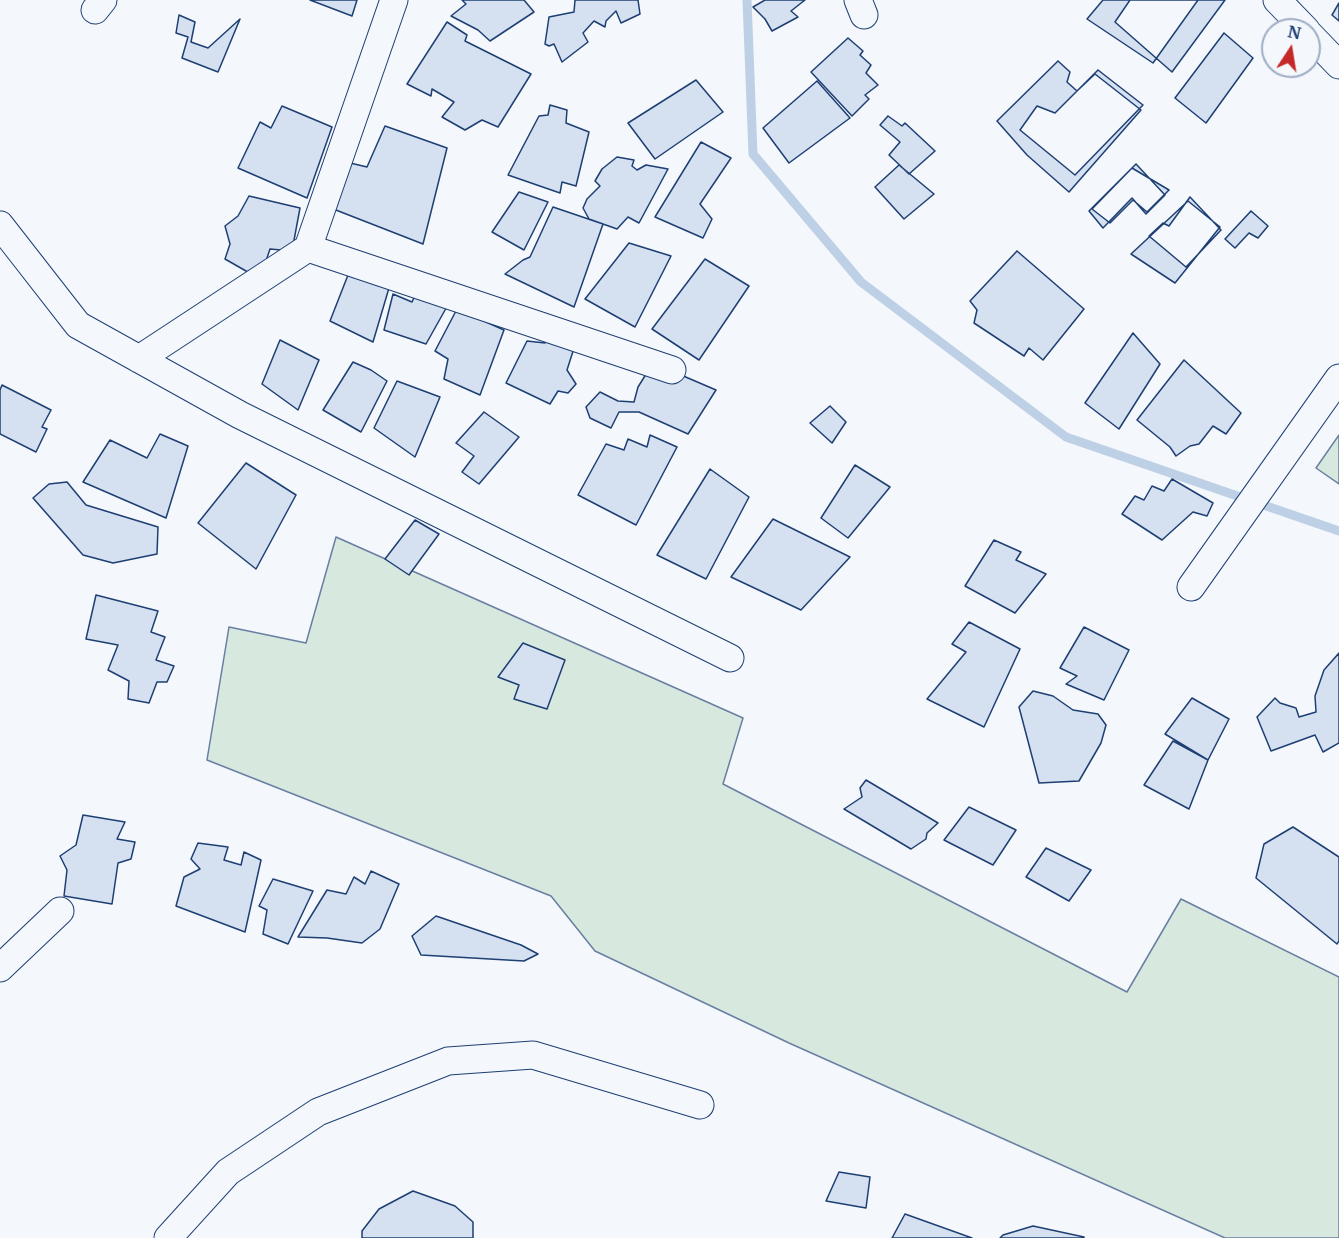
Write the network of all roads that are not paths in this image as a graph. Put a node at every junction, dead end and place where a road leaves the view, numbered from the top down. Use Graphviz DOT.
graph roads {
  1 [pos="394,0"];
  2 [pos="1277,0"];
  3 [pos="1294,18"];
  4 [pos="1321,46"];
  5 [pos="1339,65"];
  6 [pos="0,225"];
  7 [pos="308,248"];
  8 [pos="140,359"];
  9 [pos="672,370"];
  10 [pos="1339,378"];
  11 [pos="1191,587"];
  12 [pos="730,658"];
  13 [pos="60,911"];
  14 [pos="0,968"];
  15 [pos="700,1105"];
  16 [pos="168,1238"];
  1 -- 7 [label="street"];
  2 -- 3 [label="street"];
  4 -- 5 [label="street"];
  6 -- 8 [label="street"];
  7 -- 8 [label="street"];
  7 -- 9 [label="street"];
  8 -- 12 [label="street"];
  10 -- 11 [label="street"];
  13 -- 14 [label="street"];
  15 -- 16 [label="street"];
}
